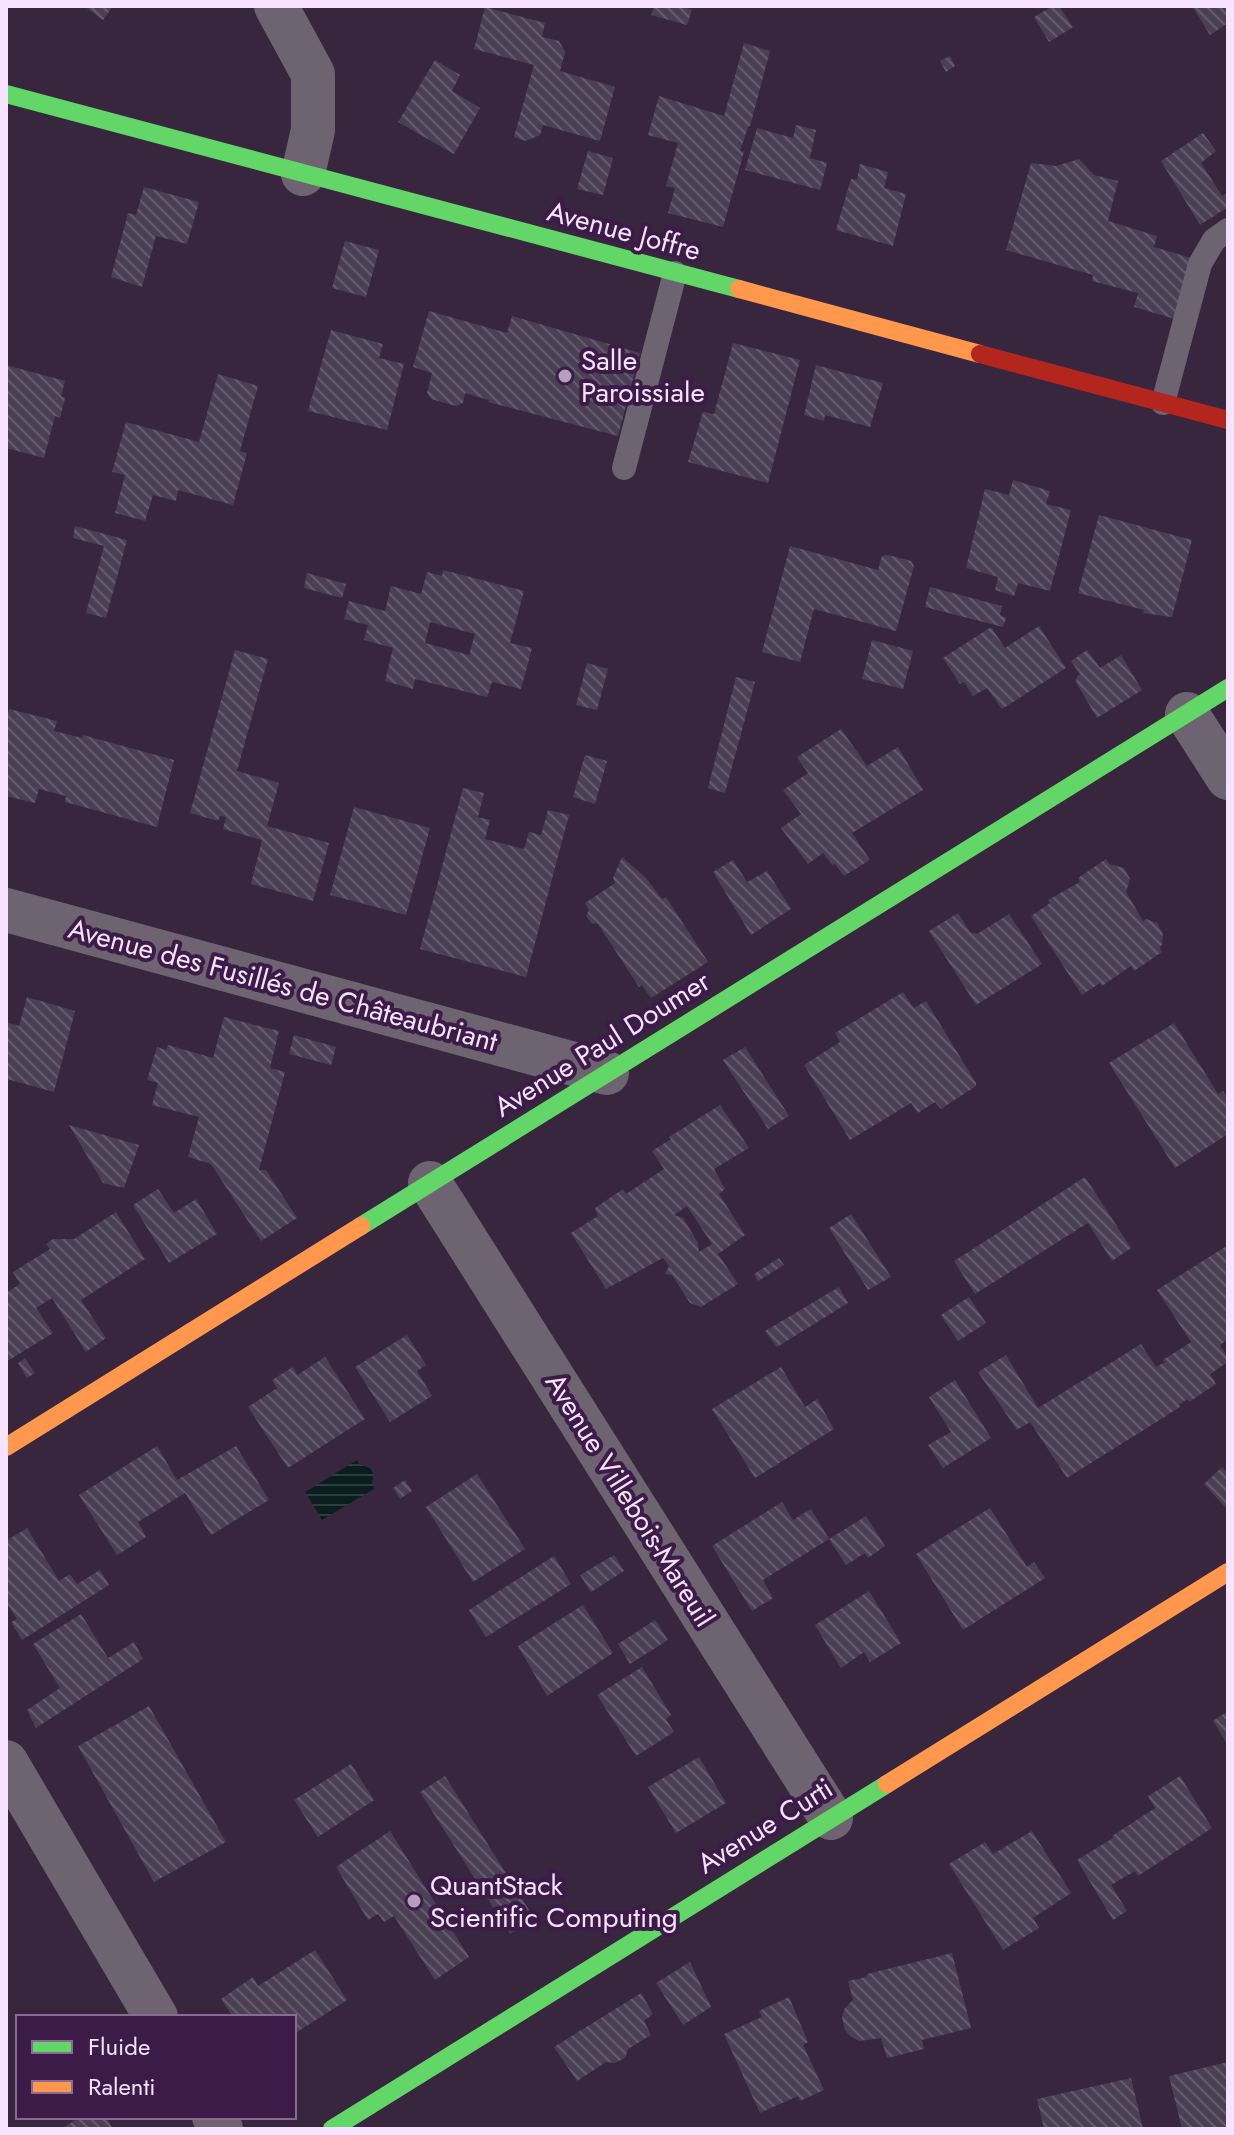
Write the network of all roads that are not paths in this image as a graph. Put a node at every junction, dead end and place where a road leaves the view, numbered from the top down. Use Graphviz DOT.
graph roads {
  1 [pos="276,6"];
  2 [pos="6,94"];
  3 [pos="303,174"];
  4 [pos="1228,230"];
  5 [pos="675,273"];
  6 [pos="1163,403"];
  7 [pos="1228,420"];
  8 [pos="624,468"];
  9 [pos="1228,688"];
  10 [pos="1187,714"];
  11 [pos="1228,778"];
  12 [pos="6,910"];
  13 [pos="607,1073"];
  14 [pos="430,1183"];
  15 [pos="6,1447"];
  16 [pos="1228,1572"];
  17 [pos="6,1762"];
  18 [pos="831,1818"];
  19 [pos="155,2015"];
  20 [pos="332,2129"];
  1 -- 3 [label="street"];
  2 -- 3 [label="street, Avenue Joffre"];
  3 -- 5 [label="street, Avenue Joffre"];
  4 -- 6 [label="lane"];
  5 -- 6 [label="street, Avenue Joffre"];
  5 -- 8 [label="lane"];
  6 -- 7 [label="street, Avenue Joffre"];
  9 -- 10 [label="street, Avenue Paul Doumer"];
  10 -- 11 [label="street"];
  10 -- 13 [label="street, Avenue Paul Doumer"];
  12 -- 13 [label="street, Avenue des Fusillés de Châteaubriant"];
  13 -- 14 [label="street, Avenue Paul Doumer"];
  14 -- 15 [label="street, Avenue Paul Doumer"];
  14 -- 18 [label="street, Avenue Villebois-Mareuil"];
  16 -- 18 [label="street, Avenue Curti"];
  17 -- 19 [label="street"];
  18 -- 20 [label="street, Avenue Curti"];
}
